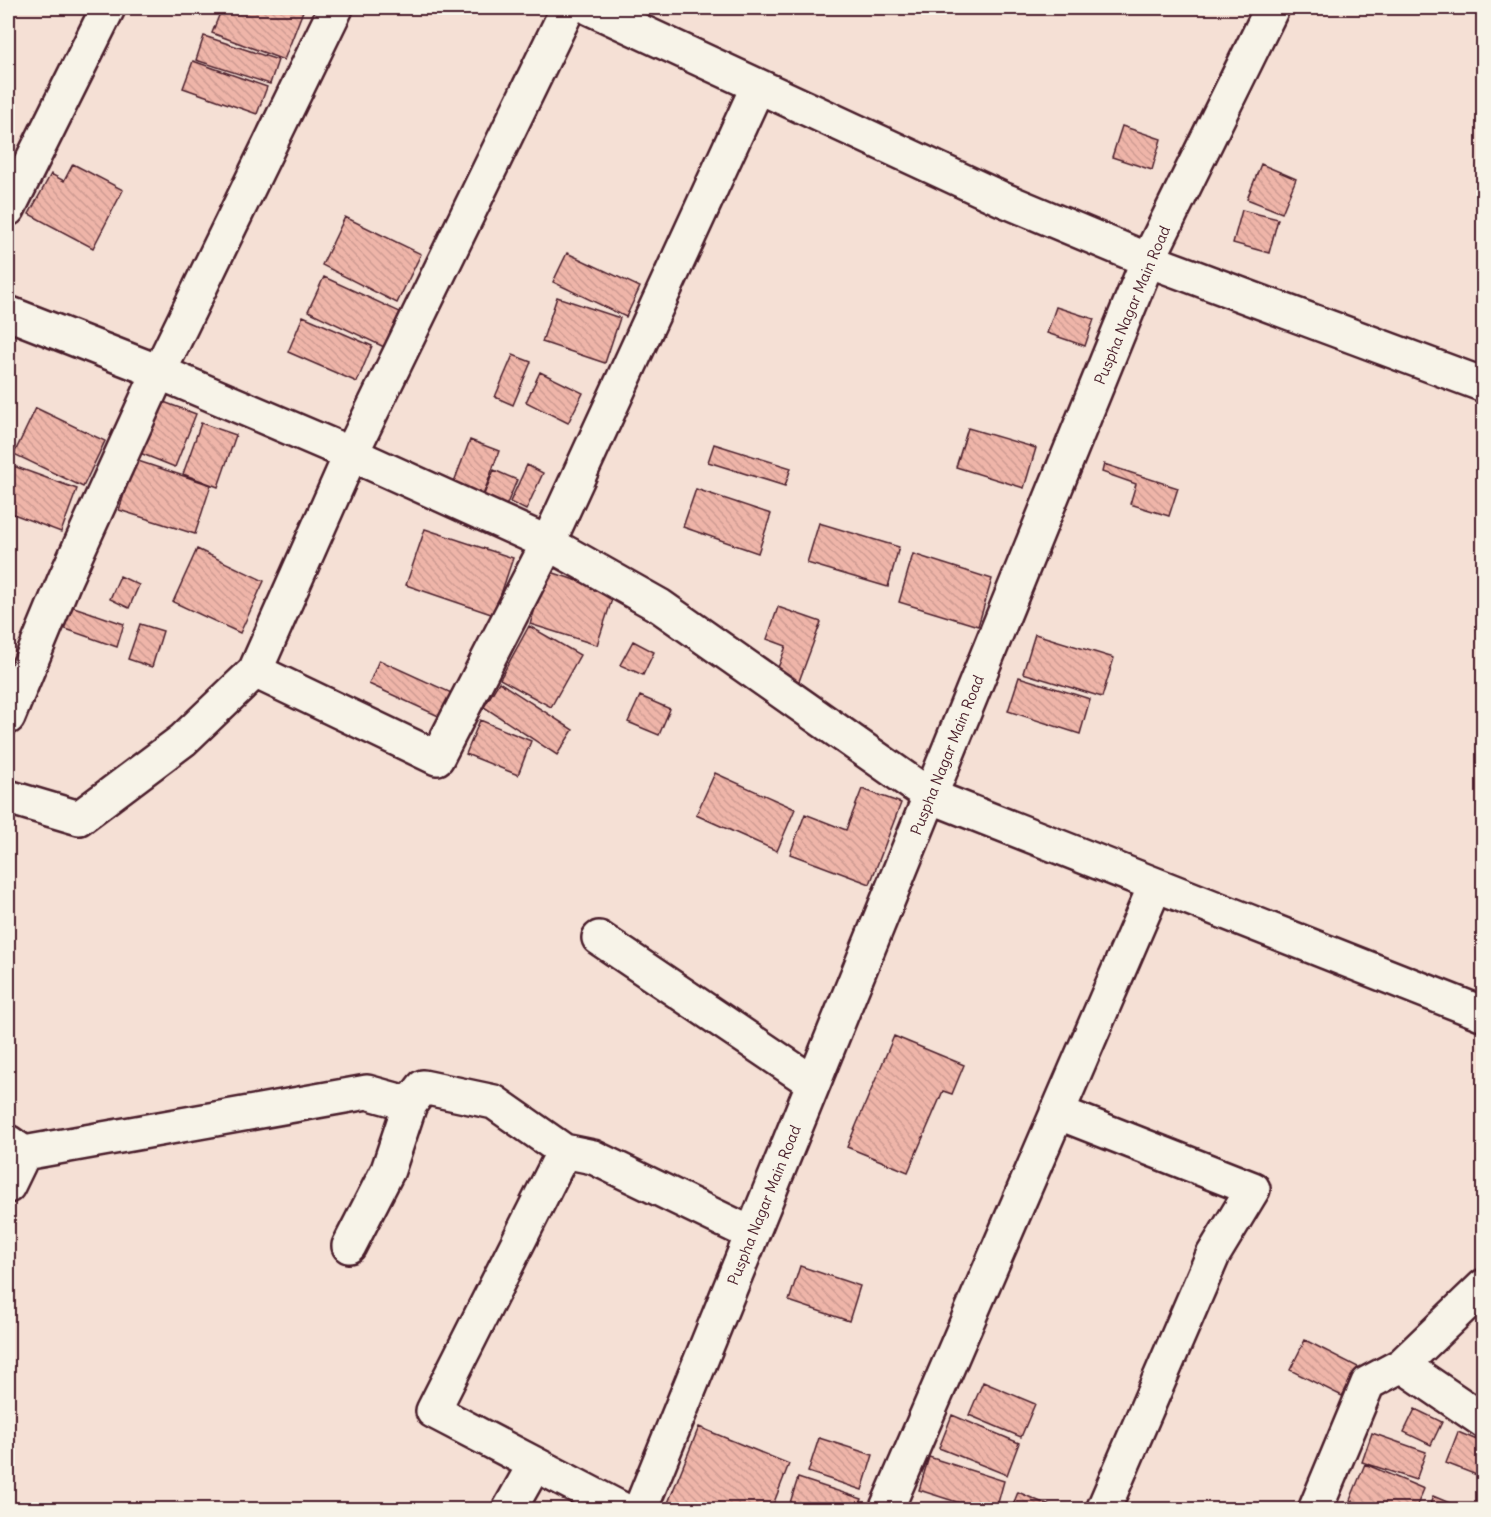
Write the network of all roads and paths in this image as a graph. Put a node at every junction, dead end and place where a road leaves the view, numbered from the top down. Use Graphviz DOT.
graph roads {
  1 [pos="108,8"];
  2 [pos="336,8"];
  3 [pos="568,8"];
  4 [pos="590,8"];
  5 [pos="1272,8"];
  6 [pos="758,86"];
  7 [pos="8,209"];
  8 [pos="1149,260"];
  9 [pos="8,314"];
  10 [pos="159,372"];
  11 [pos="1484,385"];
  12 [pos="351,454"];
  13 [pos="548,543"];
  14 [pos="255,671"];
  15 [pos="8,717"];
  16 [pos="930,796"];
  17 [pos="8,797"];
  18 [pos="1155,886"];
  19 [pos="599,938"];
  20 [pos="1484,1014"];
  21 [pos="814,1080"];
  22 [pos="410,1104"];
  23 [pos="1057,1112"];
  24 [pos="16,1148"];
  25 [pos="564,1151"];
  26 [pos="8,1186"];
  27 [pos="752,1234"];
  28 [pos="349,1246"];
  29 [pos="1484,1286"];
  30 [pos="1402,1365"];
  31 [pos="1484,1421"];
  32 [pos="535,1464"];
  33 [pos="509,1509"];
  34 [pos="623,1509"];
  35 [pos="640,1509"];
  36 [pos="886,1509"];
  37 [pos="1103,1509"];
  38 [pos="1315,1509"];
  1 -- 7 [label="street"];
  2 -- 10 [label="street"];
  3 -- 12 [label="street"];
  4 -- 6 [label="street"];
  5 -- 8 [label="street, Puspha Nagar Main Road"];
  6 -- 8 [label="street"];
  6 -- 13 [label="street"];
  8 -- 11 [label="street"];
  8 -- 16 [label="street, Puspha Nagar Main Road"];
  9 -- 10 [label="street"];
  10 -- 12 [label="street"];
  10 -- 15 [label="street"];
  12 -- 13 [label="street"];
  12 -- 14 [label="street"];
  13 -- 14 [label="street"];
  13 -- 16 [label="street"];
  14 -- 17 [label="street"];
  16 -- 18 [label="street"];
  16 -- 21 [label="street, Puspha Nagar Main Road"];
  18 -- 20 [label="street"];
  18 -- 23 [label="street"];
  19 -- 21 [label="street"];
  21 -- 27 [label="street, Puspha Nagar Main Road"];
  22 -- 24 [label="street"];
  22 -- 25 [label="street"];
  22 -- 28 [label="street"];
  23 -- 36 [label="street"];
  23 -- 37 [label="street"];
  24 -- 26 [label="street"];
  25 -- 27 [label="street"];
  25 -- 32 [label="street"];
  27 -- 35 [label="street, Puspha Nagar Main Road"];
  29 -- 30 [label="street"];
  30 -- 31 [label="street"];
  30 -- 38 [label="street"];
  32 -- 33 [label="street"];
  32 -- 34 [label="street"];
}
